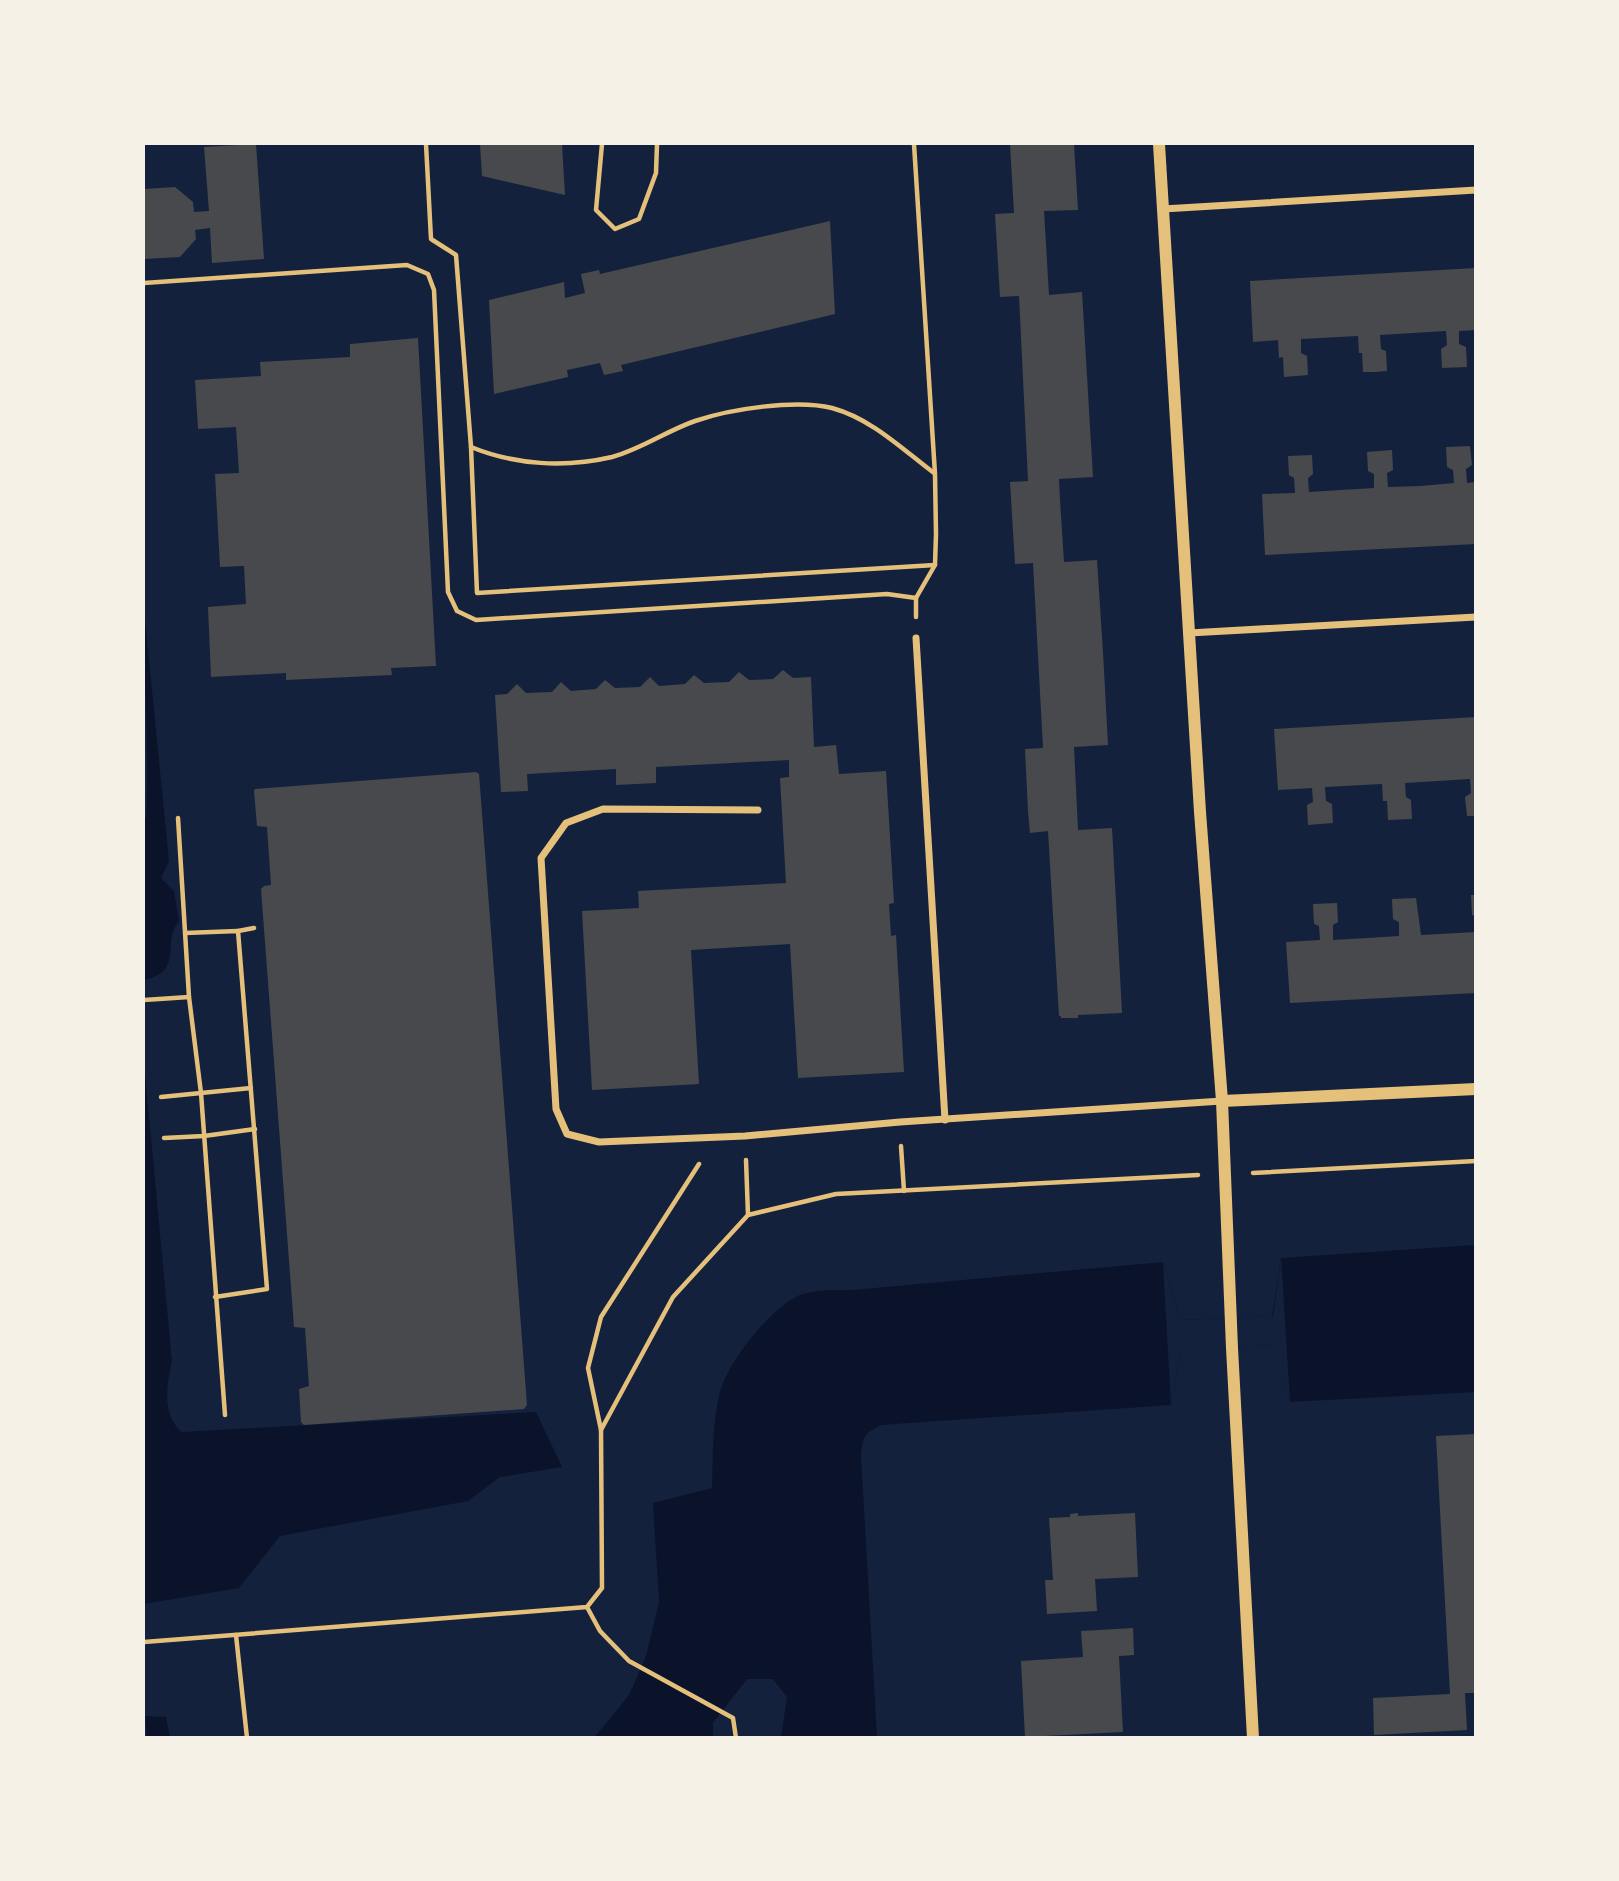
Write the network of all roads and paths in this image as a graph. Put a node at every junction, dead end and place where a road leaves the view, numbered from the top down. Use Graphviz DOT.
graph roads {
  1 [pos="426,144"];
  2 [pos="602,144"];
  3 [pos="657,144"];
  4 [pos="914,144"];
  5 [pos="1159,144"];
  6 [pos="1475,190"];
  7 [pos="1163,209"];
  8 [pos="144,283"];
  9 [pos="471,447"];
  10 [pos="935,474"];
  11 [pos="935,565"];
  12 [pos="1475,617"];
  13 [pos="1189,633"];
  14 [pos="916,638"];
  15 [pos="758,810"];
  16 [pos="178,818"];
  17 [pos="254,928"];
  18 [pos="238,931"];
  19 [pos="185,933"];
  20 [pos="189,997"];
  21 [pos="145,1000"];
  22 [pos="251,1088"];
  23 [pos="1475,1089"];
  24 [pos="201,1093"];
  25 [pos="161,1097"];
  26 [pos="1222,1101"];
  27 [pos="945,1121"];
  28 [pos="900,1122"];
  29 [pos="256,1129"];
  30 [pos="204,1136"];
  31 [pos="745,1136"];
  32 [pos="716,1137"];
  33 [pos="164,1138"];
  34 [pos="1475,1161"];
  35 [pos="1224,1174"];
  36 [pos="904,1191"];
  37 [pos="748,1215"];
  38 [pos="215,1297"];
  39 [pos="225,1415"];
  40 [pos="601,1430"];
  41 [pos="587,1607"];
  42 [pos="236,1635"];
  43 [pos="144,1643"];
  44 [pos="247,1738"];
  45 [pos="736,1738"];
  46 [pos="1253,1738"];
  1 -- 9 [label="path"];
  2 -- 3 [label="path"];
  4 -- 10 [label="path"];
  5 -- 7 [label="street"];
  6 -- 7 [label="street"];
  7 -- 13 [label="street"];
  8 -- 11 [label="path"];
  9 -- 10 [label="path"];
  9 -- 11 [label="path"];
  10 -- 11 [label="path"];
  12 -- 13 [label="street"];
  13 -- 26 [label="street"];
  14 -- 27 [label="street"];
  15 -- 32 [label="street"];
  16 -- 19 [label="path"];
  17 -- 18 [label="path"];
  18 -- 19 [label="path"];
  18 -- 22 [label="path"];
  19 -- 20 [label="path"];
  20 -- 21 [label="path"];
  20 -- 24 [label="path"];
  22 -- 24 [label="path"];
  22 -- 29 [label="path"];
  23 -- 26 [label="street"];
  24 -- 25 [label="path"];
  24 -- 30 [label="path"];
  26 -- 27 [label="street"];
  26 -- 35 [label="street"];
  27 -- 28 [label="street"];
  28 -- 31 [label="street"];
  28 -- 36 [label="path"];
  29 -- 30 [label="path"];
  29 -- 38 [label="path"];
  30 -- 33 [label="path"];
  30 -- 38 [label="path"];
  31 -- 32 [label="street"];
  31 -- 37 [label="path"];
  32 -- 40 [label="path"];
  34 -- 35 [label="path"];
  35 -- 36 [label="path"];
  35 -- 46 [label="street"];
  36 -- 37 [label="path"];
  37 -- 40 [label="path"];
  38 -- 39 [label="path"];
  40 -- 41 [label="path"];
  41 -- 42 [label="path"];
  41 -- 45 [label="path"];
  42 -- 43 [label="path"];
  42 -- 44 [label="path"];
}
